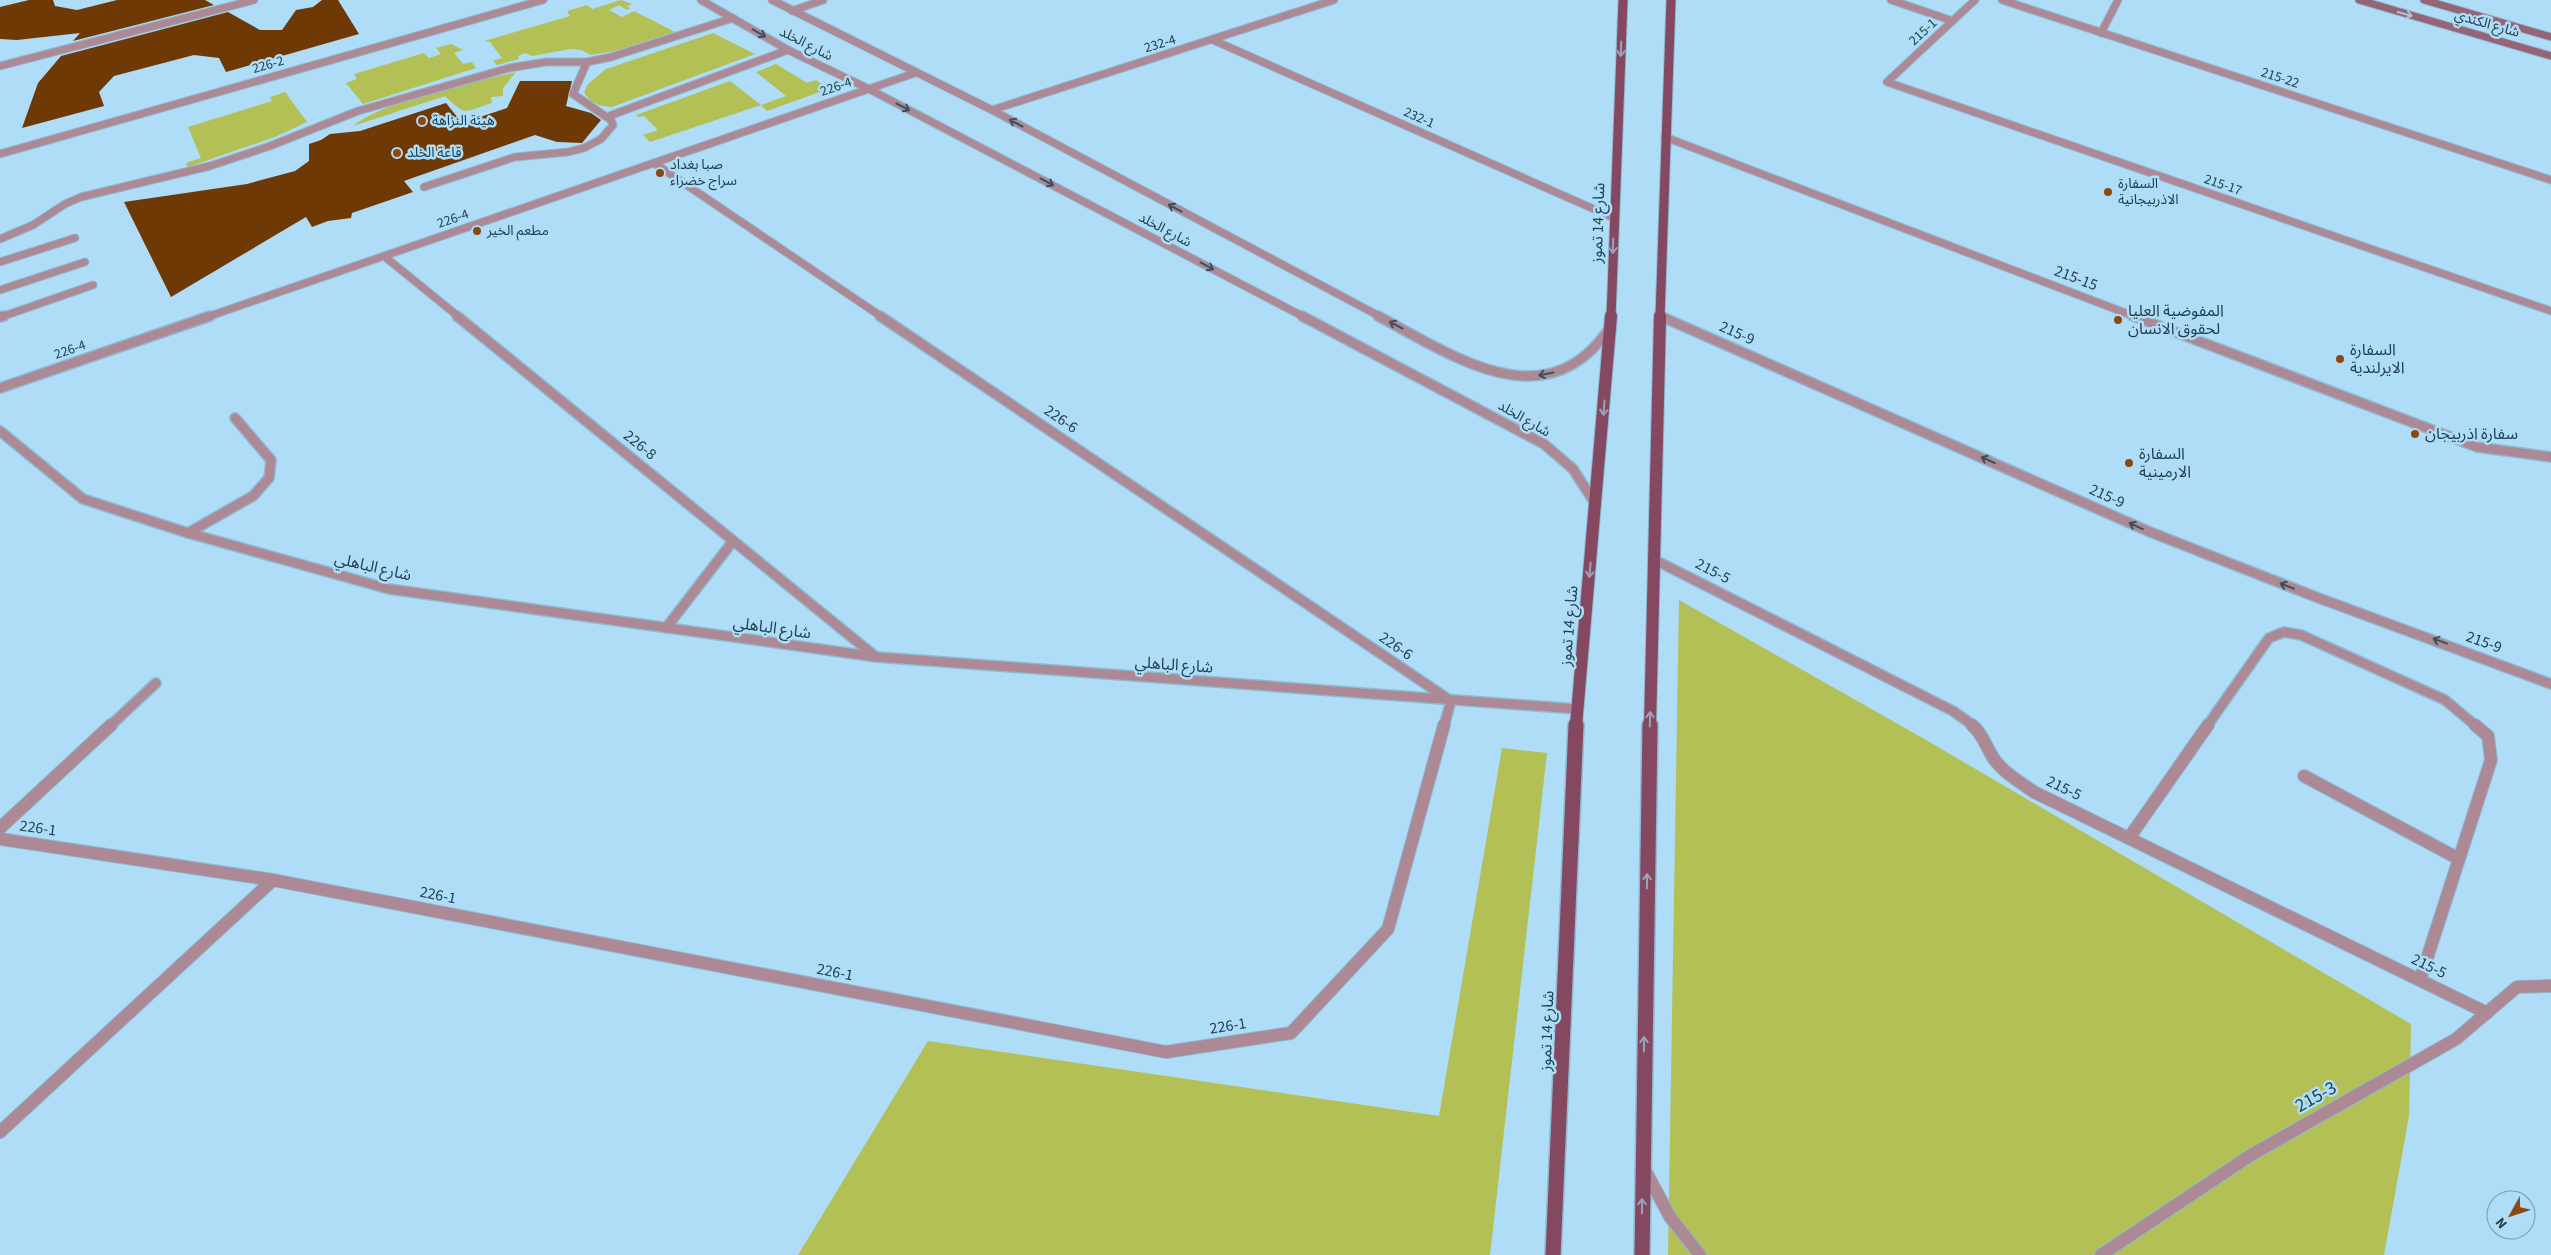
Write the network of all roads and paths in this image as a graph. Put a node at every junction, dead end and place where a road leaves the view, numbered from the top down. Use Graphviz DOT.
graph roads {
  1 [pos="254,0"];
  2 [pos="542,0"];
  3 [pos="701,0"];
  4 [pos="772,0"];
  5 [pos="823,0"];
  6 [pos="1334,0"];
  7 [pos="1623,0"];
  8 [pos="1671,0"];
  9 [pos="1890,0"];
  10 [pos="1975,0"];
  11 [pos="2002,0"];
  12 [pos="2118,0"];
  13 [pos="2358,0"];
  14 [pos="2424,0"];
  15 [pos="792,11"];
  16 [pos="732,18"];
  17 [pos="1953,21"];
  18 [pos="2101,32"];
  19 [pos="2551,37"];
  20 [pos="1213,40"];
  21 [pos="788,50"];
  22 [pos="2551,56"];
  23 [pos="587,62"];
  24 [pos="0,66"];
  25 [pos="915,73"];
  26 [pos="1887,82"];
  27 [pos="869,89"];
  28 [pos="992,110"];
  29 [pos="609,116"];
  30 [pos="1665,137"];
  31 [pos="0,154"];
  32 [pos="654,163"];
  33 [pos="2551,180"];
  34 [pos="424,188"];
  35 [pos="1614,218"];
  36 [pos="75,238"];
  37 [pos="0,239"];
  38 [pos="384,256"];
  39 [pos="0,262"];
  40 [pos="85,262"];
  41 [pos="93,286"];
  42 [pos="0,290"];
  43 [pos="2551,311"];
  44 [pos="1660,316"];
  45 [pos="0,317"];
  46 [pos="1611,326"];
  47 [pos="0,388"];
  48 [pos="235,418"];
  49 [pos="0,431"];
  50 [pos="2551,457"];
  51 [pos="1596,506"];
  52 [pos="188,533"];
  53 [pos="733,541"];
  54 [pos="1653,559"];
  55 [pos="666,628"];
  56 [pos="877,657"];
  57 [pos="156,683"];
  58 [pos="2551,684"];
  59 [pos="1451,701"];
  60 [pos="1577,709"];
  61 [pos="2304,776"];
  62 [pos="0,828"];
  63 [pos="2129,838"];
  64 [pos="0,839"];
  65 [pos="2459,859"];
  66 [pos="273,880"];
  67 [pos="2420,980"];
  68 [pos="2551,986"];
  69 [pos="2487,1013"];
  70 [pos="0,1132"];
  71 [pos="1642,1163"];
  72 [pos="1553,1255"];
  73 [pos="1642,1255"];
  74 [pos="1700,1255"];
  75 [pos="2101,1255"];
  1 -- 24 [label="street"];
  2 -- 31 [label="street, 226-2"];
  3 -- 16 [label="street, شارع الخلد"];
  4 -- 15 [label="street, شارع الخلد"];
  5 -- 15 [label="street"];
  6 -- 20 [label="street, 232-4"];
  7 -- 35 [label="main road, شارع 14 تموز, one-way"];
  8 -- 30 [label="main road"];
  9 -- 17 [label="street"];
  10 -- 17 [label="street, 215-1"];
  11 -- 18 [label="street, 215-22"];
  12 -- 18 [label="street"];
  13 -- 22 [label="street, شارع الكندي, one-way"];
  14 -- 19 [label="street, شارع الكندي"];
  15 -- 25 [label="street, شارع الخلد"];
  16 -- 21 [label="street, شارع الخلد, one-way"];
  16 -- 23 [label="street"];
  17 -- 26 [label="street, 215-1"];
  18 -- 33 [label="street, 215-22"];
  20 -- 28 [label="street, 232-4"];
  20 -- 35 [label="street, 232-1"];
  21 -- 27 [label="street, شارع الخلد"];
  21 -- 29 [label="street"];
  23 -- 29 [label="street"];
  23 -- 37 [label="street"];
  25 -- 27 [label="street, 226-4"];
  25 -- 28 [label="street, شارع الخلد"];
  26 -- 43 [label="street, 215-17"];
  27 -- 32 [label="street, 226-4"];
  27 -- 51 [label="street, شارع الخلد, one-way"];
  46 -- 28 [label="street, شارع الخلد, one-way"];
  29 -- 34 [label="street"];
  30 -- 44 [label="main road"];
  30 -- 50 [label="street, 215-15"];
  32 -- 38 [label="street, 226-4"];
  32 -- 59 [label="street, 226-6"];
  35 -- 46 [label="main road, شارع 14 تموز, one-way"];
  36 -- 39 [label="street"];
  38 -- 47 [label="street, 226-4"];
  38 -- 53 [label="street, 226-8"];
  40 -- 42 [label="street"];
  41 -- 45 [label="street"];
  44 -- 54 [label="main road"];
  58 -- 44 [label="street, 215-9, one-way"];
  46 -- 51 [label="main road, شارع 14 تموز, one-way"];
  48 -- 52 [label="street"];
  49 -- 52 [label="street, شارع الباهلي"];
  51 -- 60 [label="main road, شارع 14 تموز, one-way"];
  52 -- 55 [label="street, شارع الباهلي"];
  53 -- 55 [label="street"];
  53 -- 56 [label="street, 226-8"];
  54 -- 63 [label="street, 215-5"];
  71 -- 54 [label="main road, one-way"];
  55 -- 56 [label="street, شارع الباهلي"];
  56 -- 59 [label="street, شارع الباهلي"];
  57 -- 62 [label="street"];
  59 -- 60 [label="street, شارع الباهلي"];
  59 -- 66 [label="street, 226-1"];
  60 -- 72 [label="main road, شارع 14 تموز"];
  61 -- 65 [label="street"];
  63 -- 65 [label="street"];
  63 -- 67 [label="street, 215-5"];
  64 -- 66 [label="street, 226-1"];
  65 -- 67 [label="street"];
  66 -- 70 [label="street"];
  67 -- 69 [label="street, 215-5"];
  68 -- 69 [label="street, 215-3"];
  69 -- 75 [label="street, 215-3"];
  73 -- 71 [label="main road, one-way"];
  71 -- 74 [label="street"];
}
